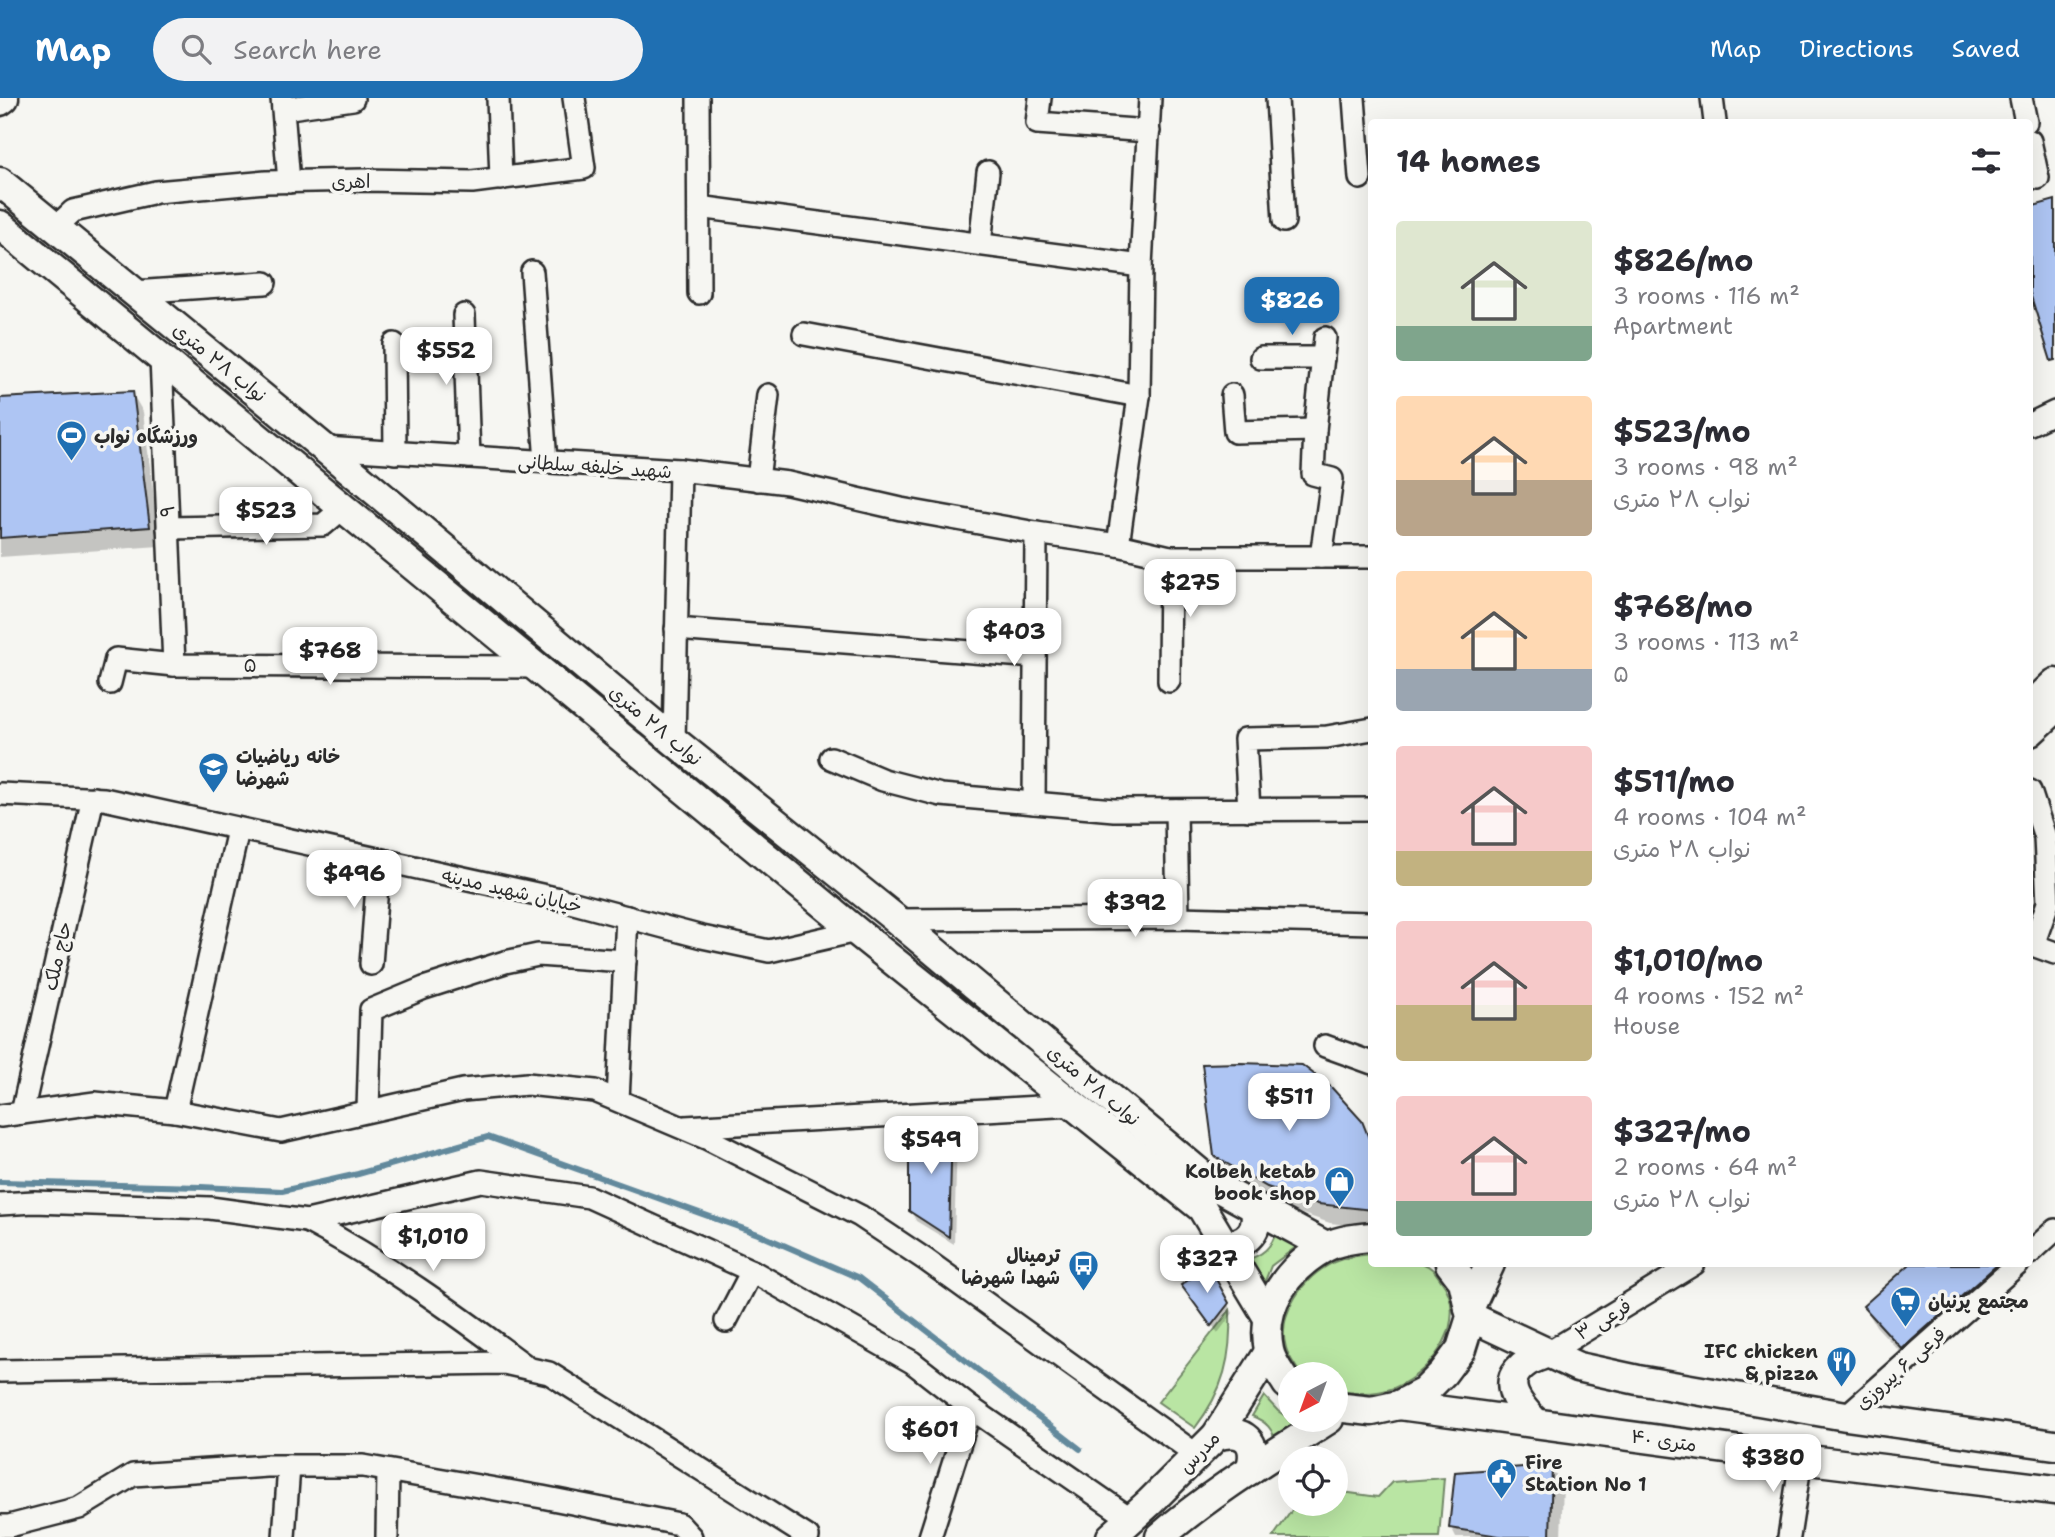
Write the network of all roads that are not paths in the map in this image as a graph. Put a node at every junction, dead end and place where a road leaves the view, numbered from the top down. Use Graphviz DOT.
graph roads {
  1 [pos="498,98"];
  2 [pos="574,98"];
  3 [pos="698,98"];
  4 [pos="1040,98"];
  5 [pos="1150,98"];
  6 [pos="1277,98"];
  7 [pos="1354,98"];
  8 [pos="1712,98"];
  9 [pos="2021,98"];
  10 [pos="353,99"];
  11 [pos="282,103"];
  12 [pos="1714,119"];
  13 [pos="2025,119"];
  14 [pos="1149,131"];
  15 [pos="2033,151"];
  16 [pos="988,172"];
  17 [pos="2041,177"];
  18 [pos="1360,178"];
  19 [pos="501,179"];
  20 [pos="0,182"];
  21 [pos="289,182"];
  22 [pos="699,207"];
  23 [pos="1284,220"];
  24 [pos="0,225"];
  25 [pos="55,228"];
  26 [pos="980,244"];
  27 [pos="1141,266"];
  28 [pos="532,272"];
  29 [pos="265,283"];
  30 [pos="134,292"];
  31 [pos="699,293"];
  32 [pos="464,314"];
  33 [pos="804,334"];
  34 [pos="394,344"];
  35 [pos="161,358"];
  36 [pos="1261,358"];
  37 [pos="768,395"];
  38 [pos="1231,395"];
  39 [pos="1139,396"];
  40 [pos="2055,412"];
  41 [pos="2033,423"];
  42 [pos="1315,429"];
  43 [pos="324,448"];
  44 [pos="395,453"];
  45 [pos="469,457"];
  46 [pos="546,462"];
  47 [pos="680,470"];
  48 [pos="758,480"];
  49 [pos="343,508"];
  50 [pos="168,528"];
  51 [pos="1035,533"];
  52 [pos="1118,545"];
  53 [pos="1170,557"];
  54 [pos="1368,557"];
  55 [pos="1321,558"];
  56 [pos="677,629"];
  57 [pos="1035,657"];
  58 [pos="174,665"];
  59 [pos="536,667"];
  60 [pos="1169,681"];
  61 [pos="110,683"];
  62 [pos="2055,683"];
  63 [pos="2033,704"];
  64 [pos="2055,709"];
  65 [pos="2033,729"];
  66 [pos="1368,730"];
  67 [pos="674,741"];
  68 [pos="831,758"];
  69 [pos="0,794"];
  70 [pos="93,798"];
  71 [pos="2033,798"];
  72 [pos="1034,803"];
  73 [pos="1368,809"];
  74 [pos="1176,810"];
  75 [pos="1248,810"];
  76 [pos="238,830"];
  77 [pos="2050,835"];
  78 [pos="379,860"];
  79 [pos="627,917"];
  80 [pos="1178,918"];
  81 [pos="897,920"];
  82 [pos="1368,923"];
  83 [pos="856,932"];
  84 [pos="2033,941"];
  85 [pos="2033,944"];
  86 [pos="2055,953"];
  87 [pos="625,961"];
  88 [pos="371,964"];
  89 [pos="1325,1046"];
  90 [pos="1368,1062"];
  91 [pos="618,1100"];
  92 [pos="1074,1105"];
  93 [pos="368,1110"];
  94 [pos="175,1111"];
  95 [pos="22,1113"];
  96 [pos="0,1116"];
  97 [pos="680,1127"];
  98 [pos="0,1204"];
  99 [pos="1254,1207"];
  100 [pos="307,1222"];
  101 [pos="2055,1230"];
  102 [pos="1368,1237"];
  103 [pos="1224,1245"];
  104 [pos="1326,1247"];
  105 [pos="2033,1250"];
  106 [pos="1452,1267"];
  107 [pos="1489,1267"];
  108 [pos="1690,1267"];
  109 [pos="2015,1267"];
  110 [pos="752,1271"];
  111 [pos="1470,1313"];
  112 [pos="1267,1316"];
  113 [pos="726,1321"];
  114 [pos="1269,1352"];
  115 [pos="1548,1353"];
  116 [pos="1278,1368"];
  117 [pos="531,1369"];
  118 [pos="0,1371"];
  119 [pos="1399,1405"];
  120 [pos="971,1408"];
  121 [pos="1348,1412"];
  122 [pos="1846,1416"];
  123 [pos="1535,1422"];
  124 [pos="1307,1432"];
  125 [pos="2055,1444"];
  126 [pos="1207,1446"];
  127 [pos="1801,1459"];
  128 [pos="289,1466"];
  129 [pos="1250,1470"];
  130 [pos="388,1471"];
  131 [pos="2055,1490"];
  132 [pos="0,1526"];
  133 [pos="35,1528"];
  134 [pos="1121,1528"];
  135 [pos="284,1537"];
  136 [pos="387,1537"];
  137 [pos="691,1537"];
  138 [pos="808,1537"];
  139 [pos="930,1537"];
  140 [pos="1160,1537"];
  141 [pos="1788,1537"];
  1 -- 19 [label="street"];
  2 -- 19 [label="street, اهری"];
  3 -- 22 [label="street"];
  4 -- 14 [label="street"];
  5 -- 14 [label="street"];
  6 -- 23 [label="street"];
  7 -- 18 [label="street"];
  8 -- 12 [label="street"];
  9 -- 13 [label="street"];
  10 -- 11 [label="street"];
  11 -- 21 [label="street"];
  14 -- 27 [label="street"];
  15 -- 17 [label="street"];
  16 -- 26 [label="street"];
  19 -- 21 [label="street, اهری"];
  20 -- 25 [label="main road, نواب ۲۸ متری"];
  21 -- 25 [label="street, اهری"];
  22 -- 26 [label="street"];
  22 -- 31 [label="street"];
  24 -- 35 [label="main road, نواب ۲۸ متری"];
  25 -- 30 [label="main road, نواب ۲۸ متری"];
  26 -- 27 [label="street"];
  27 -- 39 [label="street"];
  28 -- 46 [label="street"];
  29 -- 30 [label="street"];
  30 -- 43 [label="main road, نواب ۲۸ متری"];
  32 -- 45 [label="street"];
  33 -- 39 [label="street"];
  34 -- 44 [label="street"];
  35 -- 49 [label="main road, نواب ۲۸ متری"];
  35 -- 50 [label="street, ۹"];
  36 -- 42 [label="street"];
  37 -- 48 [label="street"];
  38 -- 42 [label="street"];
  39 -- 52 [label="street"];
  40 -- 41 [label="street"];
  42 -- 55 [label="street"];
  43 -- 44 [label="street, شهید خلیفه سلطانی"];
  43 -- 67 [label="main road, نواب ۲۸ متری"];
  44 -- 45 [label="street, شهید خلیفه سلطانی"];
  45 -- 46 [label="street, شهید خلیفه سلطانی"];
  46 -- 47 [label="street, شهید خلیفه سلطانی"];
  47 -- 48 [label="street"];
  47 -- 56 [label="street, شهید خلیفه سلطانی"];
  48 -- 51 [label="street"];
  49 -- 50 [label="street"];
  49 -- 59 [label="main road, نواب ۲۸ متری"];
  50 -- 58 [label="street, ۹"];
  51 -- 52 [label="street"];
  51 -- 57 [label="street"];
  52 -- 53 [label="street"];
  53 -- 55 [label="street"];
  53 -- 60 [label="street"];
  54 -- 55 [label="street"];
  56 -- 57 [label="street"];
  56 -- 67 [label="street, شهید خلیفه سلطانی"];
  57 -- 72 [label="street"];
  58 -- 59 [label="street, ۵"];
  58 -- 61 [label="street, ۵"];
  59 -- 83 [label="main road, نواب ۲۸ متری"];
  62 -- 63 [label="main road"];
  64 -- 65 [label="main road"];
  66 -- 75 [label="street"];
  67 -- 81 [label="main road, نواب ۲۸ متری"];
  68 -- 72 [label="street"];
  69 -- 70 [label="street, خیابان شهید مدینه"];
  70 -- 76 [label="street, خیابان شهید مدینه"];
  70 -- 95 [label="street, حاج ملک"];
  71 -- 77 [label="street"];
  72 -- 74 [label="street"];
  73 -- 75 [label="street"];
  74 -- 75 [label="street"];
  74 -- 80 [label="street"];
  76 -- 78 [label="street, خیابان شهید مدینه"];
  76 -- 94 [label="street"];
  77 -- 84 [label="street"];
  78 -- 79 [label="street, خیابان شهید مدینه"];
  78 -- 88 [label="street"];
  79 -- 83 [label="street, خیابان شهید مدینه"];
  79 -- 87 [label="street"];
  80 -- 81 [label="street"];
  80 -- 82 [label="street"];
  81 -- 99 [label="main road, نواب ۲۸ متری"];
  83 -- 92 [label="main road, نواب ۲۸ متری"];
  85 -- 86 [label="street"];
  87 -- 91 [label="street"];
  87 -- 93 [label="street"];
  89 -- 90 [label="street"];
  91 -- 93 [label="street"];
  91 -- 97 [label="street"];
  92 -- 97 [label="street"];
  92 -- 103 [label="main road, نواب ۲۸ متری"];
  93 -- 94 [label="street"];
  94 -- 95 [label="street"];
  95 -- 96 [label="street"];
  97 -- 126 [label="street"];
  98 -- 100 [label="street"];
  99 -- 103 [label="main road"];
  99 -- 104 [label="main road, نواب ۲۸ متری"];
  100 -- 110 [label="street"];
  100 -- 117 [label="street"];
  101 -- 105 [label="street"];
  102 -- 104 [label="main road"];
  103 -- 112 [label="main road, نواب ۲۸ متری"];
  104 -- 112 [label="main road"];
  106 -- 111 [label="main road"];
  107 -- 111 [label="main road"];
  108 -- 115 [label="street, فرعی ۳"];
  109 -- 122 [label="street, فرعی ۶ پیروزی"];
  110 -- 113 [label="street"];
  110 -- 120 [label="street"];
  111 -- 115 [label="main road"];
  111 -- 119 [label="main road"];
  112 -- 114 [label="main road"];
  114 -- 116 [label="main road"];
  114 -- 126 [label="main road, مدرس"];
  115 -- 122 [label="main road"];
  115 -- 123 [label="main road"];
  117 -- 118 [label="street"];
  117 -- 138 [label="street"];
  119 -- 121 [label="main road"];
  119 -- 123 [label="main road, ۴۰ متری"];
  120 -- 134 [label="street"];
  120 -- 139 [label="street"];
  122 -- 125 [label="main road"];
  123 -- 127 [label="main road, ۴۰ متری"];
  124 -- 129 [label="main road, مدرس"];
  126 -- 129 [label="main road"];
  126 -- 134 [label="main road, مدرس"];
  127 -- 131 [label="main road, ۴۰ متری"];
  127 -- 141 [label="street"];
  128 -- 130 [label="street"];
  128 -- 133 [label="street"];
  128 -- 135 [label="street"];
  129 -- 140 [label="main road, مدرس"];
  130 -- 136 [label="street"];
  130 -- 137 [label="street"];
  132 -- 133 [label="street"];
}
